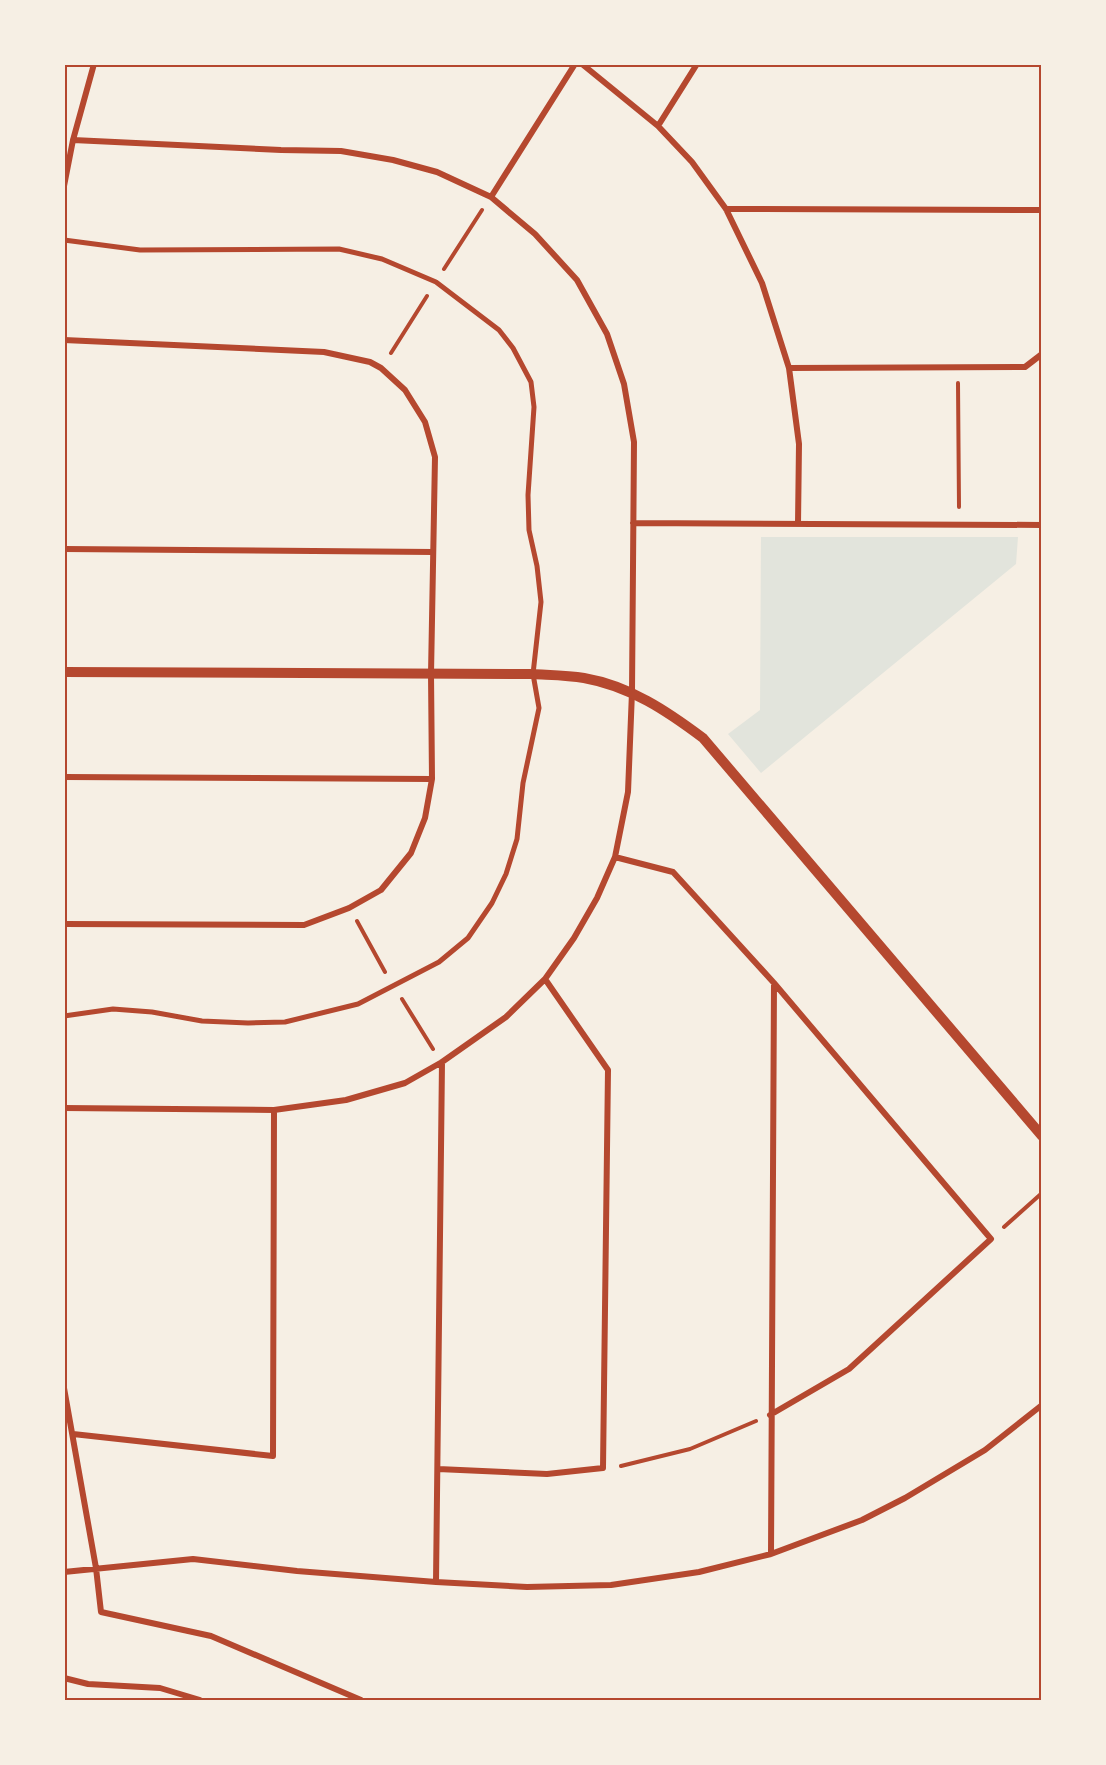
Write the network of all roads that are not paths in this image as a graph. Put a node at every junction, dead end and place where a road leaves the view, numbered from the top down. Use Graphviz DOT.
graph roads {
  1 [pos="94,64"];
  2 [pos="575,64"];
  3 [pos="582,64"];
  4 [pos="697,64"];
  5 [pos="658,126"];
  6 [pos="73,140"];
  7 [pos="64,186"];
  8 [pos="491,197"];
  9 [pos="726,209"];
  10 [pos="1041,210"];
  11 [pos="64,240"];
  12 [pos="64,340"];
  13 [pos="1041,354"];
  14 [pos="789,368"];
  15 [pos="633,523"];
  16 [pos="798,524"];
  17 [pos="1041,525"];
  18 [pos="64,549"];
  19 [pos="433,552"];
  20 [pos="64,672"];
  21 [pos="431,674"];
  22 [pos="533,674"];
  23 [pos="632,692"];
  24 [pos="64,777"];
  25 [pos="432,779"];
  26 [pos="615,857"];
  27 [pos="64,924"];
  28 [pos="545,980"];
  29 [pos="774,983"];
  30 [pos="64,1016"];
  31 [pos="442,1062"];
  32 [pos="64,1108"];
  33 [pos="274,1110"];
  34 [pos="1041,1136"];
  35 [pos="64,1388"];
  36 [pos="1041,1405"];
  37 [pos="770,1415"];
  38 [pos="73,1434"];
  39 [pos="438,1469"];
  40 [pos="771,1554"];
  41 [pos="96,1568"];
  42 [pos="64,1572"];
  43 [pos="436,1582"];
  44 [pos="64,1678"];
  45 [pos="200,1701"];
  46 [pos="361,1701"];
  1 -- 6 [label="street"];
  2 -- 8 [label="street"];
  3 -- 5 [label="street"];
  4 -- 5 [label="street"];
  5 -- 9 [label="street"];
  6 -- 7 [label="street"];
  6 -- 8 [label="street"];
  8 -- 15 [label="street"];
  9 -- 10 [label="street"];
  9 -- 14 [label="street"];
  11 -- 22 [label="street"];
  12 -- 19 [label="street"];
  13 -- 14 [label="street"];
  14 -- 16 [label="street"];
  15 -- 16 [label="street"];
  15 -- 23 [label="street"];
  16 -- 17 [label="street"];
  18 -- 19 [label="street"];
  19 -- 21 [label="street"];
  20 -- 21 [label="street"];
  21 -- 22 [label="street"];
  21 -- 25 [label="street"];
  22 -- 23 [label="street"];
  22 -- 30 [label="street"];
  23 -- 26 [label="street"];
  23 -- 34 [label="street"];
  24 -- 25 [label="street"];
  25 -- 27 [label="street"];
  26 -- 28 [label="street"];
  26 -- 29 [label="street"];
  28 -- 31 [label="street"];
  28 -- 39 [label="street"];
  29 -- 37 [label="street"];
  29 -- 37 [label="street"];
  31 -- 33 [label="street"];
  31 -- 39 [label="street"];
  32 -- 33 [label="street"];
  33 -- 38 [label="street"];
  35 -- 38 [label="street"];
  36 -- 40 [label="street"];
  37 -- 40 [label="street"];
  38 -- 41 [label="street"];
  39 -- 43 [label="street"];
  40 -- 43 [label="street"];
  41 -- 42 [label="street"];
  41 -- 43 [label="street"];
  41 -- 46 [label="street"];
  44 -- 45 [label="street"];
}
